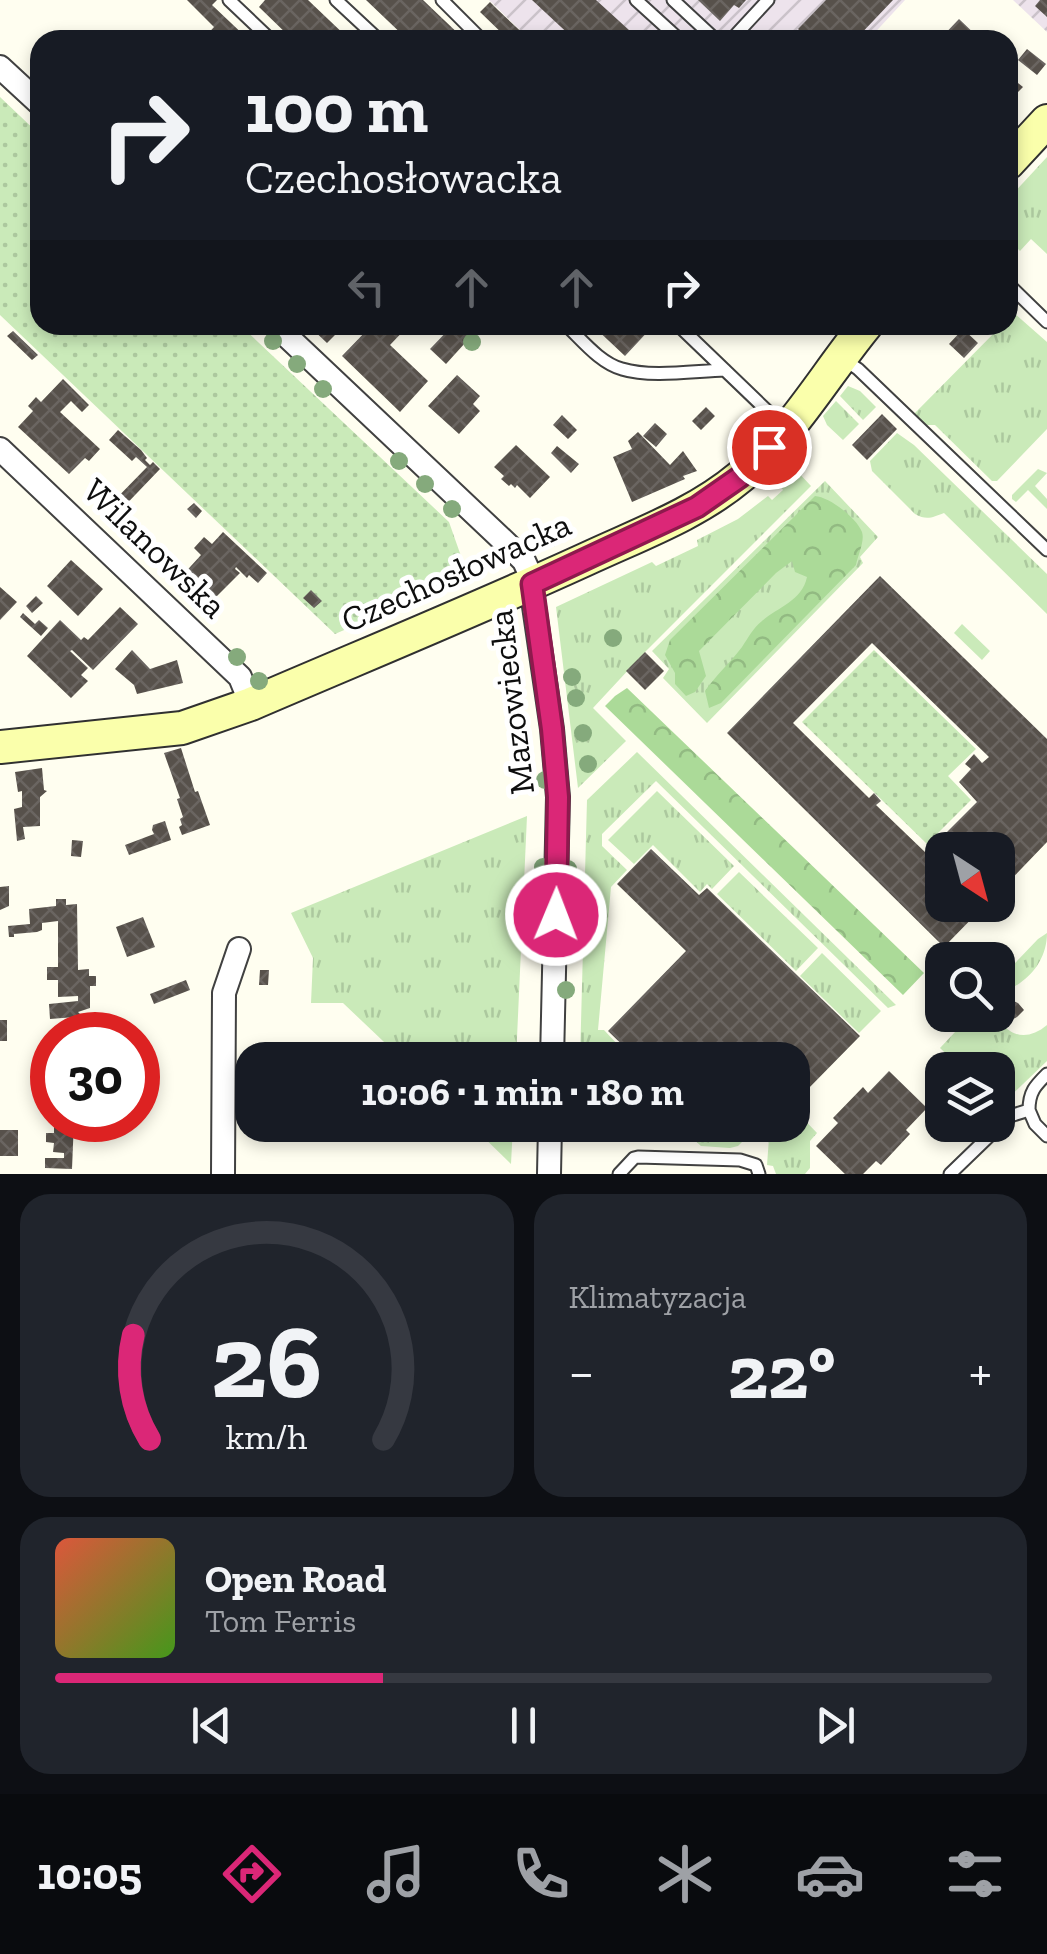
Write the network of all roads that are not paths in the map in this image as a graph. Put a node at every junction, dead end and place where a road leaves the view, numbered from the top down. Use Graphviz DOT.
graph roads {
  1 [pos="230,0"];
  2 [pos="336,0"];
  3 [pos="442,0"];
  4 [pos="636,0"];
  5 [pos="674,0"];
  6 [pos="768,0"];
  7 [pos="261,30"];
  8 [pos="368,30"];
  9 [pos="472,30"];
  10 [pos="669,30"];
  11 [pos="706,30"];
  12 [pos="740,30"];
  13 [pos="0,66"];
  14 [pos="30,94"];
  15 [pos="1047,121"];
  16 [pos="1018,152"];
  17 [pos="1018,294"];
  18 [pos="1047,322"];
  19 [pos="286,335"];
  20 [pos="577,335"];
  21 [pos="692,335"];
  22 [pos="858,335"];
  23 [pos="840,357"];
  24 [pos="725,370"];
  25 [pos="786,429"];
  26 [pos="0,449"];
  27 [pos="1047,550"];
  28 [pos="532,584"];
  29 [pos="251,704"];
  30 [pos="0,747"];
  31 [pos="239,949"];
  32 [pos="552,1042"];
  33 [pos="1047,1074"];
  34 [pos="1029,1110"];
  35 [pos="1047,1136"];
  36 [pos="550,1142"];
  37 [pos="223,1174"];
  38 [pos="549,1174"];
  39 [pos="619,1174"];
  40 [pos="759,1174"];
  41 [pos="950,1174"];
  1 -- 7 [label="lane"];
  2 -- 8 [label="lane"];
  3 -- 9 [label="lane"];
  4 -- 10 [label="lane"];
  5 -- 11 [label="lane"];
  6 -- 12 [label="lane"];
  13 -- 14 [label="street"];
  15 -- 16 [label="street"];
  17 -- 18 [label="lane"];
  19 -- 28 [label="street, Mazowiecka"];
  20 -- 24 [label="lane"];
  21 -- 24 [label="lane"];
  22 -- 23 [label="street, Czechosłowacka"];
  23 -- 25 [label="street, Czechosłowacka"];
  23 -- 27 [label="lane"];
  24 -- 25 [label="lane"];
  25 -- 28 [label="street, Czechosłowacka"];
  26 -- 29 [label="street, Wilanowska"];
  28 -- 29 [label="street, Czechosłowacka"];
  28 -- 32 [label="street, Mazowiecka"];
  29 -- 30 [label="street, Czechosłowacka"];
  31 -- 37 [label="street"];
  33 -- 34 [label="lane"];
  34 -- 35 [label="lane"];
  34 -- 41 [label="lane"];
  36 -- 38 [label="street"];
  39 -- 40 [label="lane"];
}
